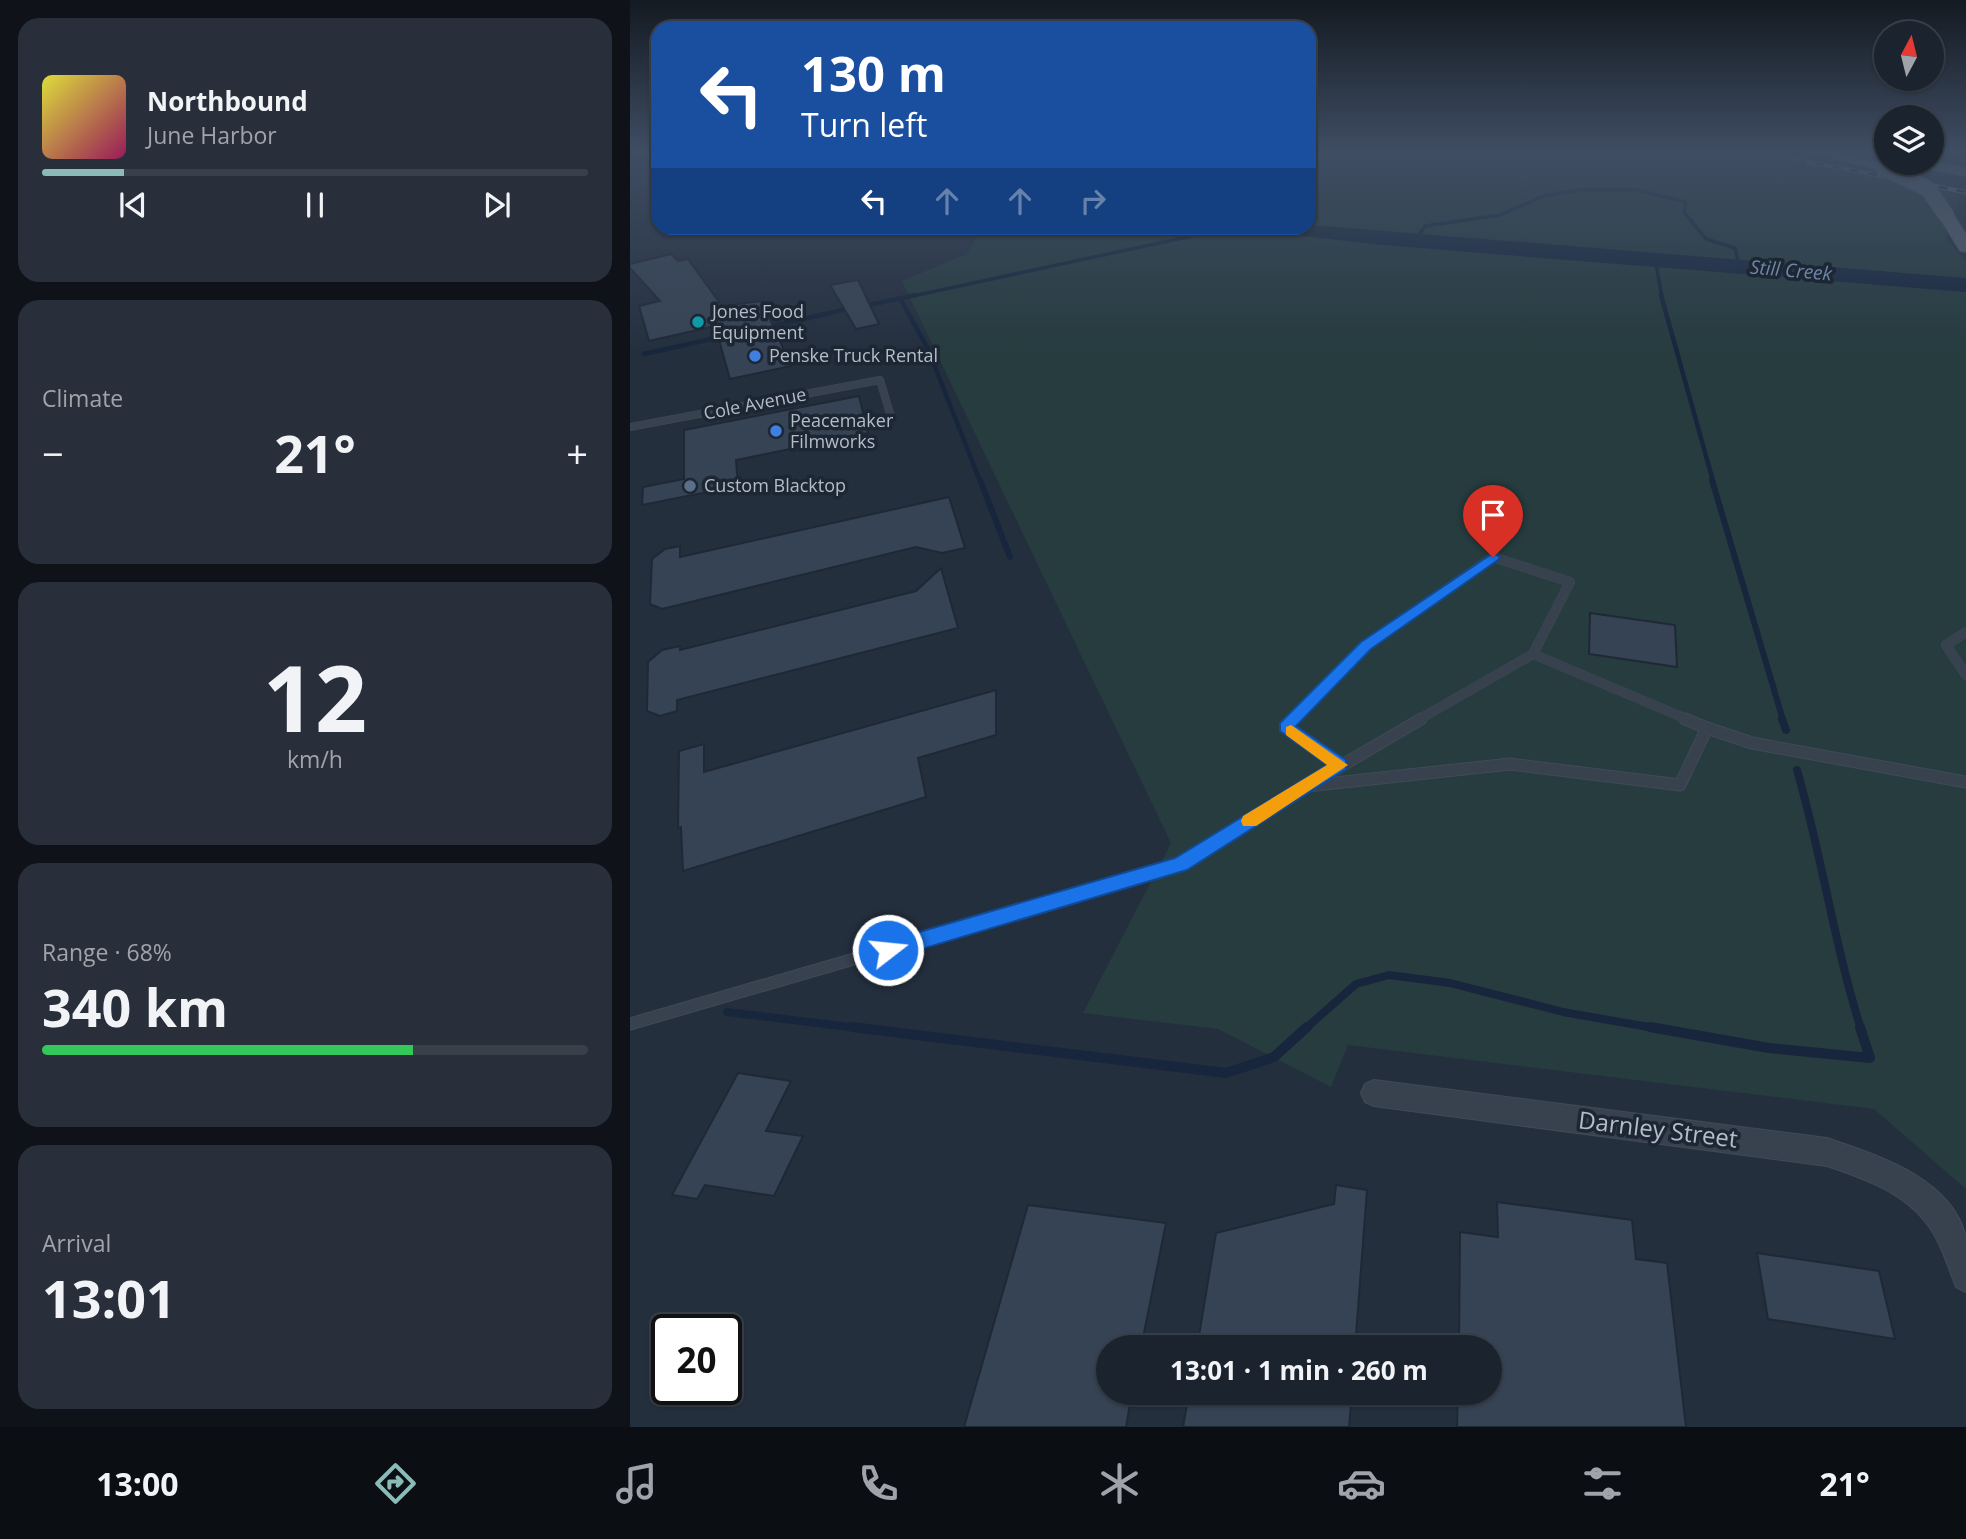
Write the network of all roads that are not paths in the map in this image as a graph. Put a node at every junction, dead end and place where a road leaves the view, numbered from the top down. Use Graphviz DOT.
graph roads {
  1 [pos="1948,220"];
  2 [pos="1966,247"];
  3 [pos="891,418"];
  4 [pos="630,427"];
  5 [pos="1966,632"];
  6 [pos="1533,654"];
  7 [pos="1966,675"];
  8 [pos="1707,728"];
  9 [pos="1340,765"];
  10 [pos="1966,782"];
  11 [pos="1305,786"];
  12 [pos="630,1024"];
  13 [pos="1374,1093"];
  14 [pos="1929,1201"];
  15 [pos="1966,1277"];
  1 -- 2 [label="main road, bridge"];
  3 -- 4 [label="lane, Cole Avenue"];
  5 -- 7 [label="lane"];
  6 -- 8 [label="lane"];
  6 -- 9 [label="lane"];
  6 -- 9 [label="lane"];
  8 -- 10 [label="lane"];
  8 -- 11 [label="lane"];
  9 -- 11 [label="lane"];
  11 -- 12 [label="lane"];
  13 -- 14 [label="street, Darnley Street"];
  14 -- 15 [label="street"];
}
